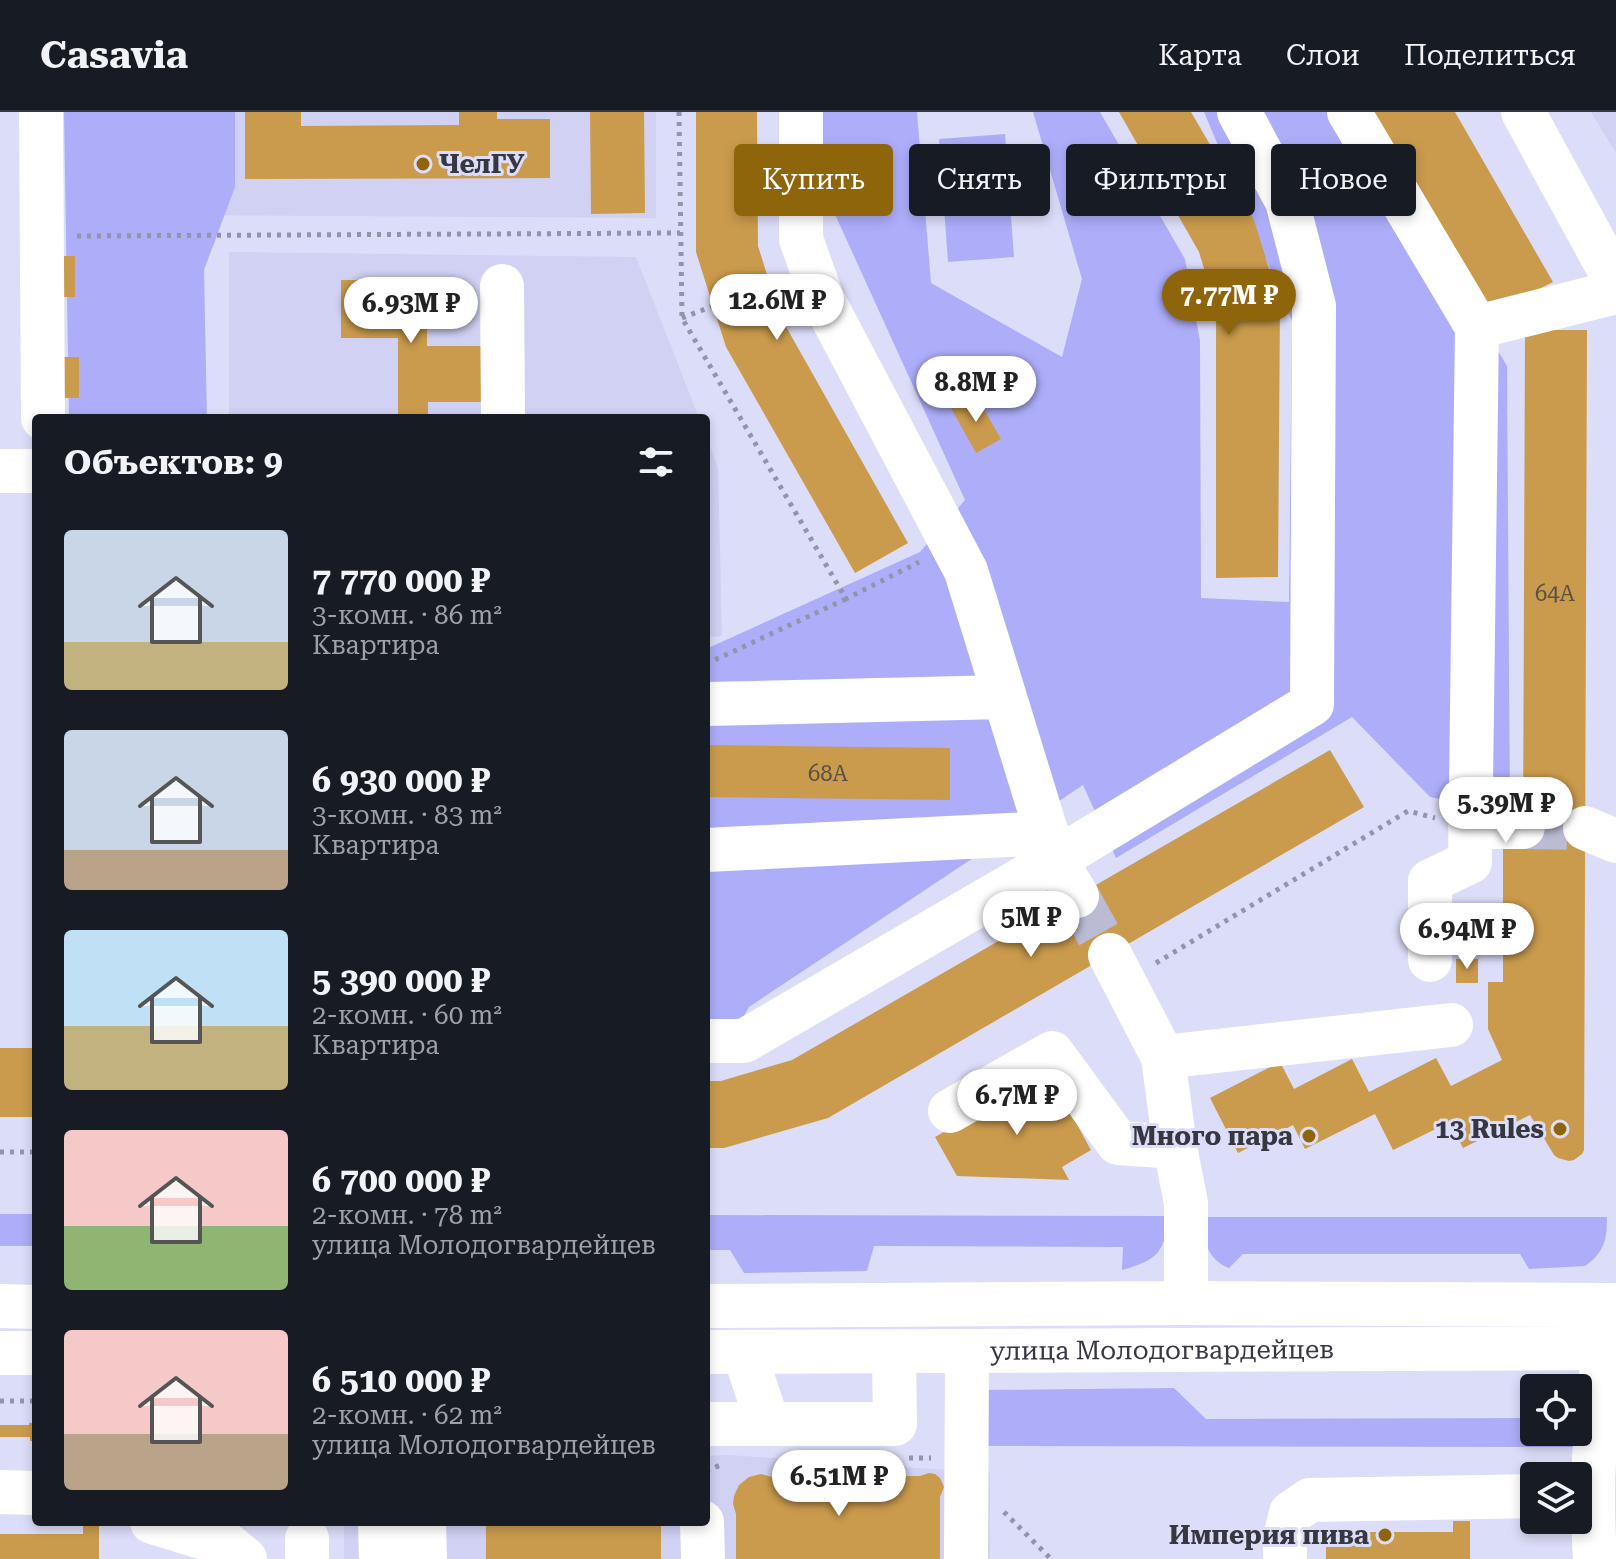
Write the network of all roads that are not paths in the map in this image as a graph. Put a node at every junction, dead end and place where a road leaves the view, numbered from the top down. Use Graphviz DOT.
graph roads {
  1 [pos="41,112"];
  2 [pos="801,112"];
  3 [pos="1239,112"];
  4 [pos="1349,112"];
  5 [pos="1523,112"];
  6 [pos="1616,282"];
  7 [pos="502,286"];
  8 [pos="1616,292"];
  9 [pos="1477,327"];
  10 [pos="43,414"];
  11 [pos="503,414"];
  12 [pos="0,471"];
  13 [pos="32,471"];
  14 [pos="1004,697"];
  15 [pos="710,704"];
  16 [pos="1470,827"];
  17 [pos="1523,827"];
  18 [pos="710,850"];
  19 [pos="1060,863"];
  20 [pos="1430,960"];
  21 [pos="1117,968"];
  22 [pos="1451,1025"];
  23 [pos="710,1041"];
  24 [pos="1163,1057"];
  25 [pos="950,1111"];
  26 [pos="1175,1147"];
  27 [pos="1186,1303"];
  28 [pos="1616,1305"];
  29 [pos="0,1306"];
  30 [pos="710,1306"];
  31 [pos="32,1307"];
  32 [pos="1609,1348"];
  33 [pos="967,1351"];
  34 [pos="725,1352"];
  35 [pos="894,1352"];
  36 [pos="0,1353"];
  37 [pos="32,1353"];
  38 [pos="710,1424"];
  39 [pos="768,1424"];
  40 [pos="1591,1462"];
  41 [pos="1592,1478"];
  42 [pos="0,1492"];
  43 [pos="32,1493"];
  44 [pos="1520,1496"];
  45 [pos="165,1526"];
  46 [pos="380,1526"];
  47 [pos="424,1526"];
  48 [pos="702,1526"];
  49 [pos="1592,1526"];
  50 [pos="245,1559"];
  51 [pos="381,1559"];
  52 [pos="425,1559"];
  53 [pos="703,1559"];
  54 [pos="966,1559"];
  55 [pos="1285,1559"];
  56 [pos="1595,1559"];
  57 [pos="1615,1559"];
  1 -- 10 [label="main road"];
  2 -- 14 [label="main road"];
  3 -- 19 [label="main road"];
  4 -- 9 [label="main road"];
  5 -- 6 [label="main road"];
  7 -- 11 [label="main road"];
  8 -- 9 [label="main road"];
  9 -- 16 [label="main road"];
  12 -- 13 [label="main road"];
  14 -- 15 [label="main road"];
  14 -- 19 [label="main road"];
  16 -- 17 [label="main road"];
  16 -- 20 [label="main road"];
  18 -- 19 [label="main road"];
  19 -- 23 [label="main road"];
  21 -- 24 [label="main road"];
  22 -- 24 [label="main road"];
  24 -- 26 [label="main road"];
  25 -- 26 [label="main road"];
  26 -- 27 [label="main road"];
  27 -- 28 [label="main road, улица Молодогвардейцев"];
  27 -- 30 [label="main road, улица Молодогвардейцев"];
  29 -- 31 [label="main road"];
  32 -- 33 [label="main road, улица Молодогвардейцев"];
  32 -- 40 [label="main road"];
  33 -- 35 [label="main road, улица Молодогвардейцев"];
  33 -- 54 [label="main road"];
  34 -- 35 [label="main road, улица Молодогвардейцев"];
  34 -- 39 [label="main road"];
  35 -- 39 [label="main road"];
  36 -- 37 [label="main road"];
  38 -- 39 [label="main road"];
  41 -- 57 [label="main road"];
  42 -- 43 [label="main road"];
  44 -- 55 [label="main road"];
  45 -- 50 [label="main road"];
  46 -- 51 [label="main road"];
  47 -- 52 [label="main road"];
  48 -- 53 [label="main road"];
  49 -- 56 [label="main road"];
}
